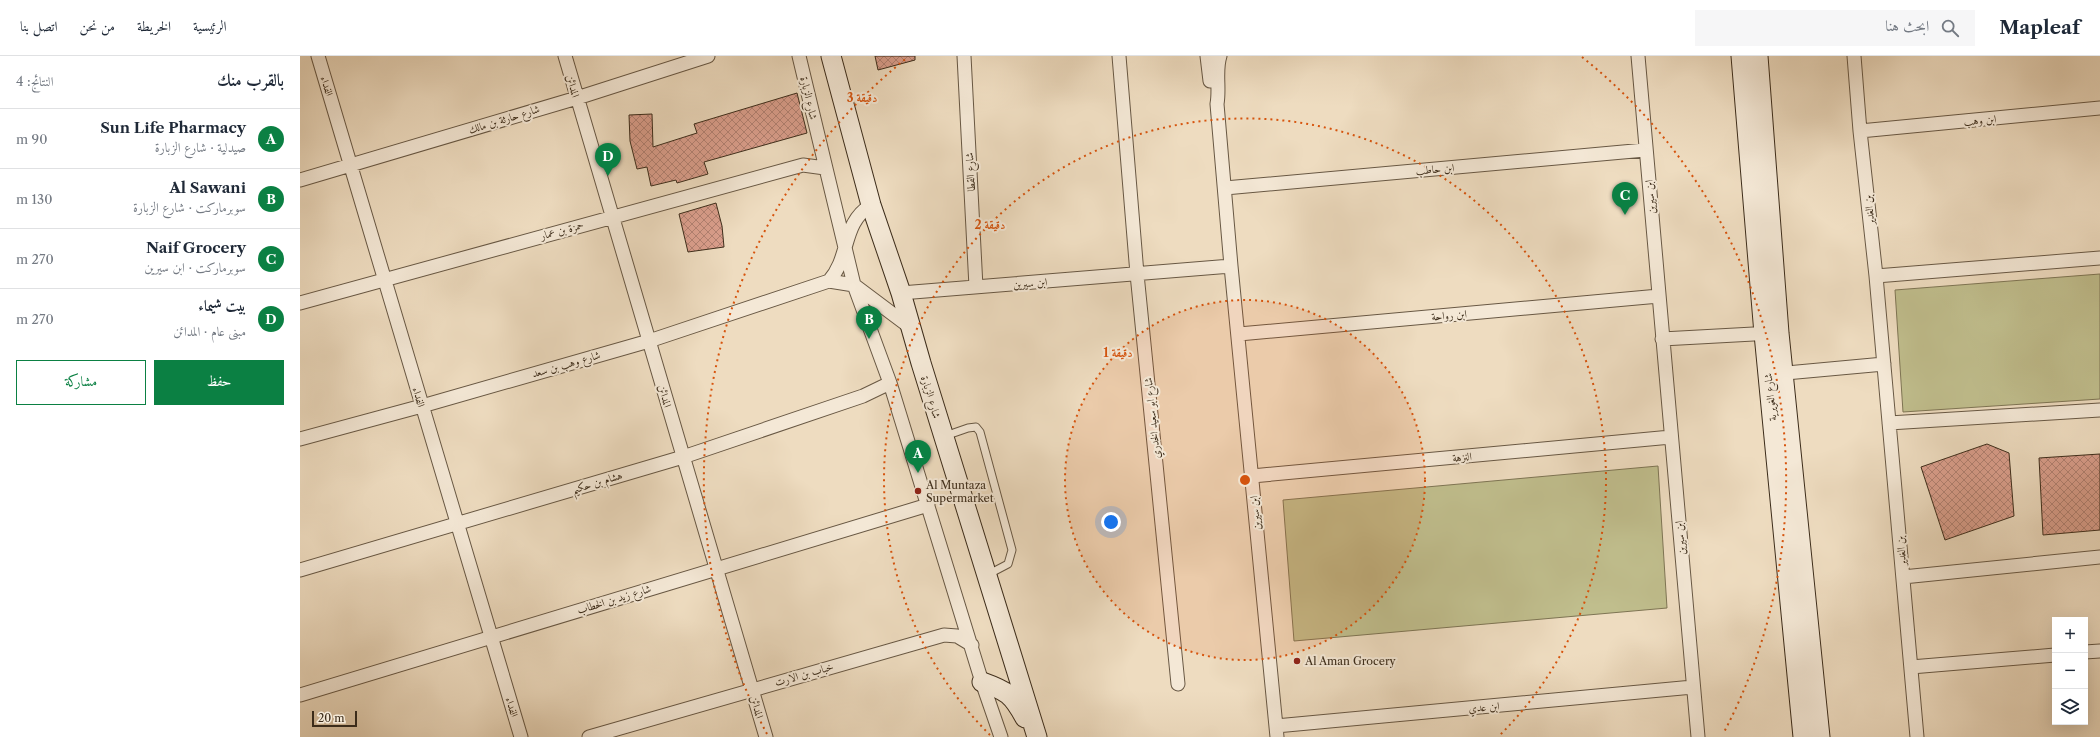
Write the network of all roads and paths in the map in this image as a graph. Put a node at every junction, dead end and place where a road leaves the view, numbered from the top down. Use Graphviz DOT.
graph roads {
  1 [pos="318,56"];
  2 [pos="565,56"];
  3 [pos="708,56"];
  4 [pos="799,56"];
  5 [pos="831,56"];
  6 [pos="964,56"];
  7 [pos="1119,56"];
  8 [pos="1207,56"];
  9 [pos="1220,56"];
  10 [pos="1638,56"];
  11 [pos="1741,56"];
  12 [pos="1758,56"];
  13 [pos="1854,56"];
  14 [pos="577,98"];
  15 [pos="1217,104"];
  16 [pos="2100,108"];
  17 [pos="1860,131"];
  18 [pos="1645,150"];
  19 [pos="350,165"];
  20 [pos="825,168"];
  21 [pos="300,180"];
  22 [pos="1225,188"];
  23 [pos="871,205"];
  24 [pos="612,217"];
  25 [pos="845,250"];
  26 [pos="2100,258"];
  27 [pos="1231,266"];
  28 [pos="1137,274"];
  29 [pos="1876,276"];
  30 [pos="385,280"];
  31 [pos="829,281"];
  32 [pos="854,285"];
  33 [pos="976,287"];
  34 [pos="901,293"];
  35 [pos="1659,296"];
  36 [pos="300,303"];
  37 [pos="910,326"];
  38 [pos="1772,333"];
  39 [pos="1239,334"];
  40 [pos="1662,338"];
  41 [pos="649,340"];
  42 [pos="1884,364"];
  43 [pos="1776,374"];
  44 [pos="890,383"];
  45 [pos="422,406"];
  46 [pos="2100,410"];
  47 [pos="1889,424"];
  48 [pos="944,437"];
  49 [pos="1671,437"];
  50 [pos="300,439"];
  51 [pos="683,457"];
  52 [pos="1252,476"];
  53 [pos="928,505"];
  54 [pos="457,524"];
  55 [pos="2100,557"];
  56 [pos="716,568"];
  57 [pos="300,570"];
  58 [pos="987,575"];
  59 [pos="1903,577"];
  60 [pos="491,637"];
  61 [pos="972,645"];
  62 [pos="2100,651"];
  63 [pos="2088,652"];
  64 [pos="2052,655"];
  65 [pos="1911,667"];
  66 [pos="982,682"];
  67 [pos="1178,684"];
  68 [pos="1693,687"];
  69 [pos="752,689"];
  70 [pos="300,695"];
  71 [pos="1808,708"];
  72 [pos="1276,732"];
  73 [pos="997,734"];
  74 [pos="521,737"];
  75 [pos="590,737"];
  76 [pos="766,737"];
  77 [pos="1036,737"];
  78 [pos="1698,737"];
  79 [pos="1803,737"];
  80 [pos="1820,737"];
  81 [pos="1917,737"];
  1 -- 19 [label="street, الفداء"];
  2 -- 14 [label="street, المدائن"];
  3 -- 14 [label="street, شارع حارثة بن مالك"];
  4 -- 20 [label="street, شارع الزبارة"];
  5 -- 23 [label="street, شارع الزبارة"];
  6 -- 33 [label="street, شارع القطا"];
  7 -- 28 [label="street, شارع ابو سعيد الخدري"];
  8 -- 15 [label="street, ابن سيرين"];
  9 -- 15 [label="street, ابن سيرين"];
  10 -- 18 [label="street, ابن سيرين"];
  11 -- 38 [label="street, شارع الغويرية"];
  12 -- 38 [label="street, شارع الغويرية"];
  13 -- 17 [label="street, بن الغدير"];
  14 -- 19 [label="street, شارع حارثة بن مالك"];
  14 -- 24 [label="street, المدائن"];
  15 -- 22 [label="street, ابن سيرين"];
  16 -- 17 [label="street, ابن وهب"];
  17 -- 29 [label="street, بن الغدير"];
  18 -- 22 [label="street, ابن حاطب"];
  18 -- 35 [label="street, ابن سيرين"];
  19 -- 21 [label="street, شارع حارثة بن مالك"];
  19 -- 30 [label="street, الفداء"];
  20 -- 24 [label="street, حمزة بن عمار"];
  20 -- 25 [label="street, شارع الزبارة"];
  22 -- 27 [label="street, ابن سيرين"];
  23 -- 25 [label="street"];
  23 -- 34 [label="street, شارع الزبارة"];
  24 -- 30 [label="street, حمزة بن عمار"];
  24 -- 41 [label="street, المدائن"];
  25 -- 31 [label="street"];
  25 -- 32 [label="street, شارع الزبارة"];
  26 -- 29 [label="street"];
  27 -- 28 [label="street, ابن سيرين"];
  27 -- 39 [label="street, ابن سيرين"];
  28 -- 33 [label="street, ابن سيرين"];
  28 -- 67 [label="street, شارع ابو سعيد الخدري"];
  29 -- 42 [label="street, بن الغدير"];
  30 -- 36 [label="street, حمزة بن عمار"];
  30 -- 45 [label="street, الفداء"];
  31 -- 32 [label="street, شارع وهب بن سعد"];
  31 -- 41 [label="street, شارع وهب بن سعد"];
  32 -- 37 [label="street, شارع وهب بن سعد"];
  32 -- 44 [label="street, شارع الزبارة"];
  33 -- 34 [label="street, ابن سيرين"];
  34 -- 37 [label="street, شارع الزبارة"];
  35 -- 39 [label="street, ابن رواحة"];
  35 -- 40 [label="street, ابن سيرين"];
  37 -- 48 [label="street, شارع الزبارة"];
  38 -- 40 [label="street"];
  38 -- 43 [label="street, شارع الغويرية"];
  39 -- 52 [label="street, ابن سيرين"];
  40 -- 49 [label="street, ابن سيرين"];
  41 -- 45 [label="street, شارع وهب بن سعد"];
  41 -- 51 [label="street, المدائن"];
  42 -- 43 [label="street"];
  42 -- 47 [label="street, بن الغدير"];
  43 -- 71 [label="street, شارع الغويرية"];
  44 -- 51 [label="street, هشام بن حكيم"];
  44 -- 53 [label="street, شارع الزبارة"];
  45 -- 50 [label="street, شارع وهب بن سعد"];
  45 -- 54 [label="street, الفداء"];
  46 -- 47 [label="street"];
  47 -- 59 [label="street, بن الغدير"];
  48 -- 58 [label="street, شارع الزبارة"];
  48 -- 58 [label="lane"];
  49 -- 52 [label="street, النزهة"];
  49 -- 68 [label="street, ابن سيرين"];
  51 -- 54 [label="street, هشام بن حكيم"];
  51 -- 56 [label="street, المدائن"];
  52 -- 72 [label="street, ابن سيرين"];
  53 -- 56 [label="street, شارع زيد بن الخطاب"];
  53 -- 61 [label="street, شارع الزبارة"];
  54 -- 57 [label="street, هشام بن حكيم"];
  54 -- 60 [label="street, الفداء"];
  55 -- 59 [label="street"];
  56 -- 60 [label="street, شارع زيد بن الخطاب"];
  56 -- 69 [label="street, المدائن"];
  58 -- 77 [label="street, شارع الزبارة"];
  59 -- 65 [label="street, بن الغدير"];
  60 -- 70 [label="street, شارع زيد بن الخطاب"];
  60 -- 74 [label="street, الفداء"];
  61 -- 66 [label="street, شارع الزبارة"];
  61 -- 69 [label="street, خباب بن الارت"];
  62 -- 63 [label="street"];
  64 -- 65 [label="street"];
  65 -- 81 [label="street, بن الغدير"];
  66 -- 73 [label="street, شارع الزبارة"];
  66 -- 77 [label="street"];
  68 -- 72 [label="street, ابن عدي"];
  68 -- 78 [label="street, ابن سيرين"];
  69 -- 75 [label="street, خباب بن الارت"];
  69 -- 76 [label="street, المدائن"];
  71 -- 79 [label="street, شارع الغويرية"];
  71 -- 80 [label="street, شارع الغويرية"];
}
